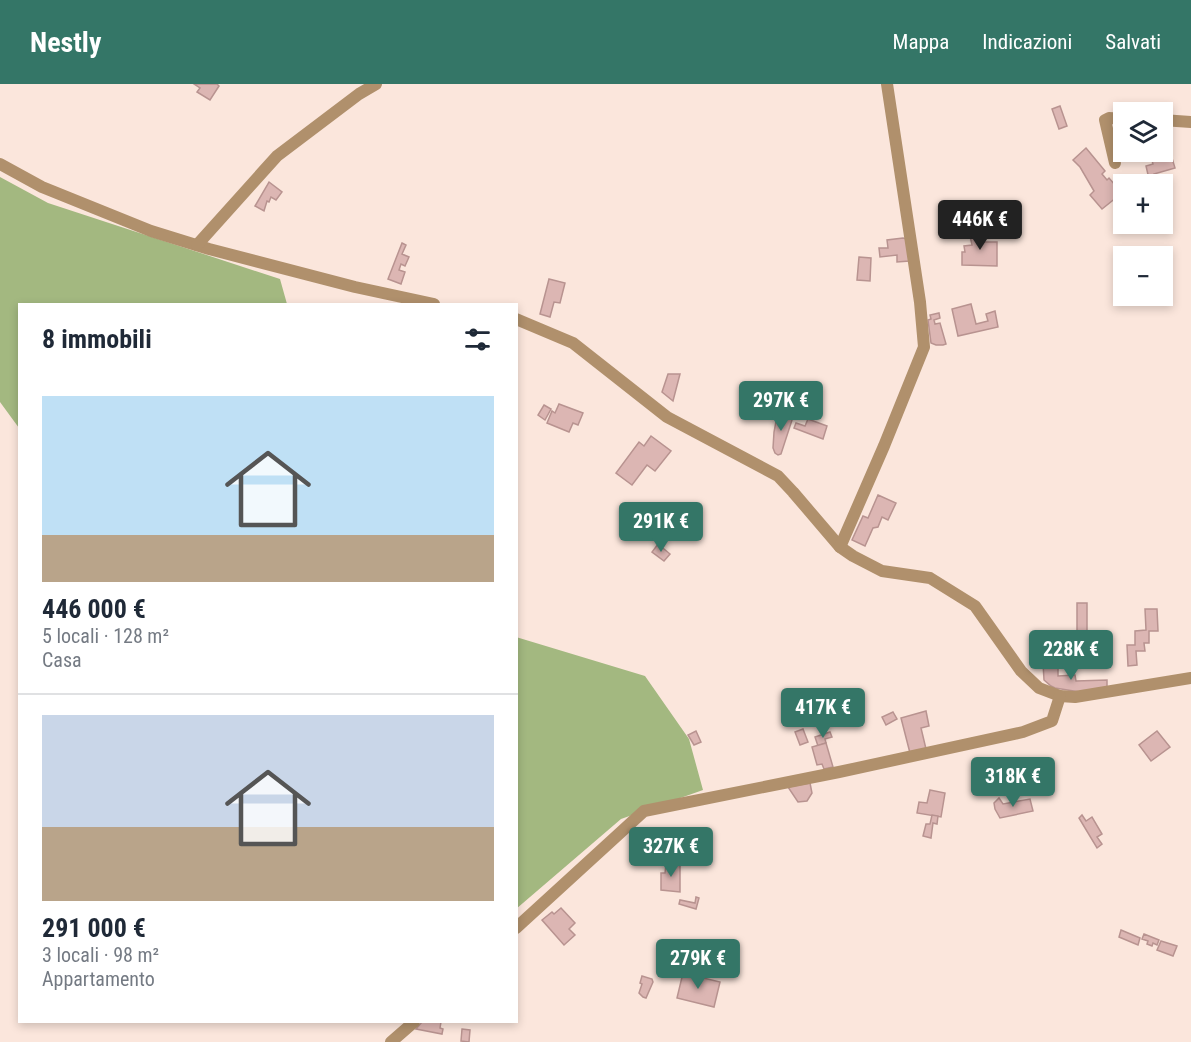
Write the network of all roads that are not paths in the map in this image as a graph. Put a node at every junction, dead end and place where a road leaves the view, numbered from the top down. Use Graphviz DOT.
graph roads {
  1 [pos="376,84"];
  2 [pos="887,84"];
  3 [pos="1113,118"];
  4 [pos="1173,121"];
  5 [pos="1191,122"];
  6 [pos="1113,154"];
  7 [pos="0,164"];
  8 [pos="197,245"];
  9 [pos="429,303"];
  10 [pos="518,320"];
  11 [pos="840,547"];
  12 [pos="1191,678"];
  13 [pos="1060,696"];
  14 [pos="518,926"];
  15 [pos="413,1023"];
  16 [pos="391,1042"];
  1 -- 8 [label="street"];
  2 -- 11 [label="street"];
  3 -- 6 [label="street"];
  4 -- 5 [label="street"];
  7 -- 8 [label="street"];
  8 -- 9 [label="street"];
  10 -- 11 [label="street"];
  11 -- 13 [label="street"];
  12 -- 13 [label="street"];
  13 -- 14 [label="street"];
  15 -- 16 [label="street"];
}
